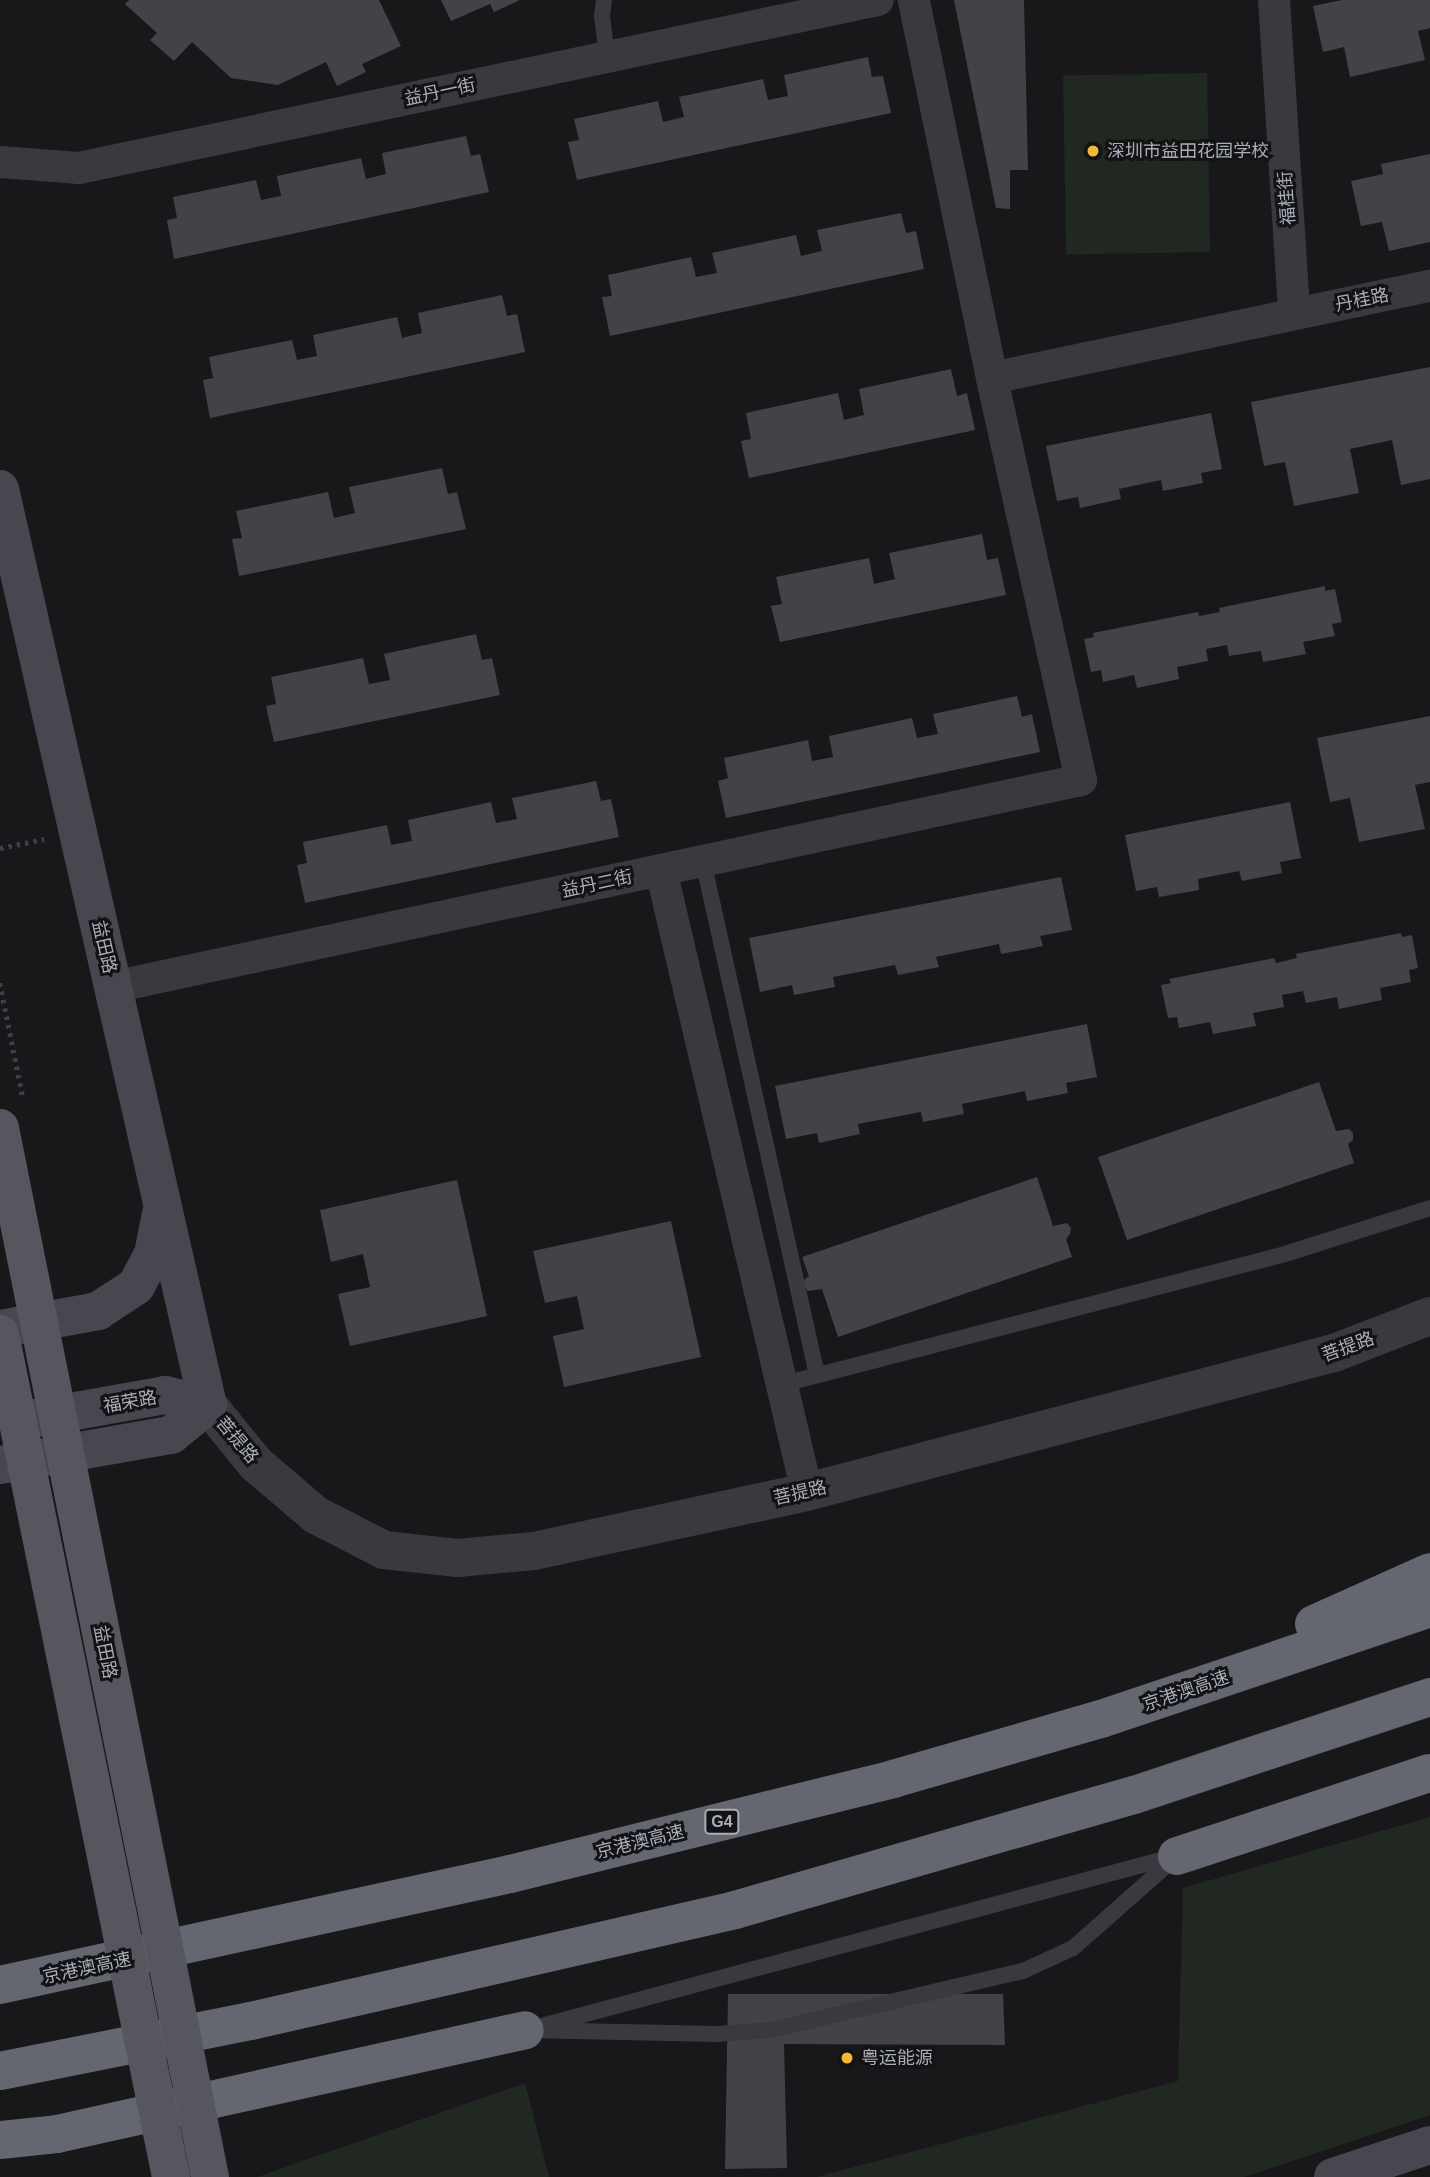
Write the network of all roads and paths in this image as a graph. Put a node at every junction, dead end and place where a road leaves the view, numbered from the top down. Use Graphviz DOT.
graph roads {
  1 [pos="604,0"];
  2 [pos="878,0"];
  3 [pos="915,0"];
  4 [pos="1274,0"];
  5 [pos="607,57"];
  6 [pos="0,162"];
  7 [pos="1430,286"];
  8 [pos="1294,313"];
  9 [pos="992,377"];
  10 [pos="0,489"];
  11 [pos="703,861"];
  12 [pos="662,870"];
  13 [pos="113,987"];
  14 [pos="0,1128"];
  15 [pos="162,1206"];
  16 [pos="1430,1208"];
  17 [pos="1430,1315"];
  18 [pos="0,1331"];
  19 [pos="817,1375"];
  20 [pos="780,1385"];
  21 [pos="208,1405"];
  22 [pos="0,1425"];
  23 [pos="0,1465"];
  24 [pos="807,1492"];
  25 [pos="1430,1572"];
  26 [pos="1430,1608"];
  27 [pos="1430,1697"];
  28 [pos="1101,1719"];
  29 [pos="1430,1773"];
  30 [pos="1177,1856"];
  31 [pos="0,1985"];
  32 [pos="525,2030"];
  33 [pos="0,2071"];
  34 [pos="0,2140"];
  35 [pos="1430,2145"];
  36 [pos="172,2177"];
  37 [pos="210,2177"];
  38 [pos="1333,2177"];
  1 -- 5 [label="lane"];
  2 -- 5 [label="street, 益丹一街"];
  3 -- 9 [label="street"];
  4 -- 8 [label="street, 福桂街"];
  5 -- 6 [label="street, 益丹一街"];
  7 -- 8 [label="street, 丹桂路"];
  8 -- 9 [label="street, 丹桂路"];
  9 -- 11 [label="street, 益丹二街"];
  10 -- 13 [label="main road, 益田路"];
  11 -- 12 [label="street, 益丹二街"];
  11 -- 19 [label="lane"];
  12 -- 13 [label="street, 益丹二街"];
  12 -- 20 [label="street"];
  13 -- 15 [label="main road, 益田路"];
  14 -- 37 [label="main road, 益田路, bridge"];
  15 -- 18 [label="main road"];
  15 -- 21 [label="main road, 益田路"];
  16 -- 19 [label="lane"];
  17 -- 24 [label="street, 菩提路"];
  18 -- 36 [label="main road, bridge"];
  19 -- 20 [label="lane"];
  20 -- 24 [label="street"];
  21 -- 22 [label="main road, 福荣路"];
  21 -- 23 [label="main road"];
  21 -- 24 [label="street, 菩提路"];
  25 -- 28 [label="highway"];
  26 -- 28 [label="highway, 京港澳高速 / G4"];
  27 -- 33 [label="highway"];
  28 -- 31 [label="highway, 京港澳高速 / G4"];
  29 -- 30 [label="highway"];
  30 -- 32 [label="lane"];
  30 -- 32 [label="lane"];
  32 -- 34 [label="highway"];
  35 -- 38 [label="main road"];
}
